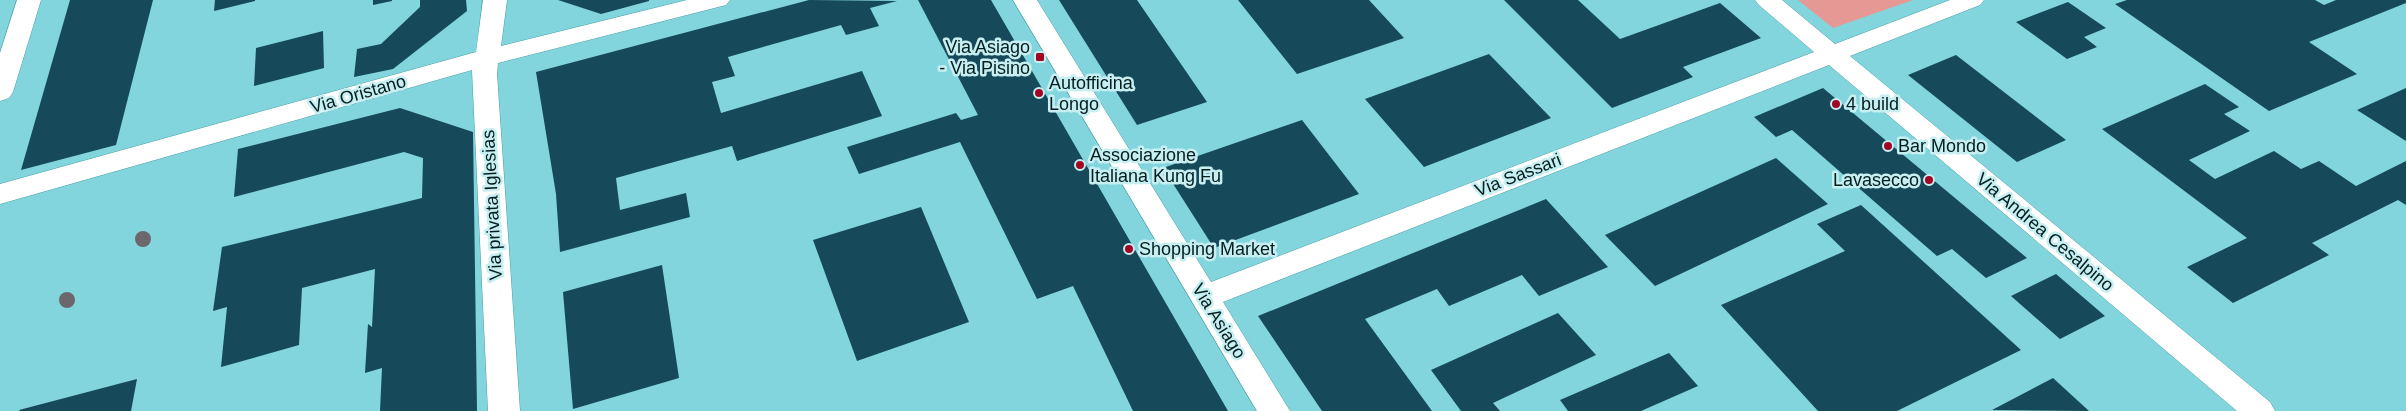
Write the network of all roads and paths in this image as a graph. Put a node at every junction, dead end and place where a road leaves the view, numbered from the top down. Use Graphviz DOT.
graph roads {
  1 [pos="29,0"];
  2 [pos="495,0"];
  3 [pos="718,0"];
  4 [pos="1025,0"];
  5 [pos="1767,0"];
  6 [pos="1972,0"];
  7 [pos="1832,54"];
  8 [pos="486,58"];
  9 [pos="0,92"];
  10 [pos="0,194"];
  11 [pos="1204,297"];
  12 [pos="504,411"];
  13 [pos="1274,411"];
  14 [pos="2259,411"];
  1 -- 9 [label="street"];
  2 -- 8 [label="street, Via privata Iglesias"];
  3 -- 8 [label="street, Via Oristano"];
  4 -- 11 [label="street, Via Asiago"];
  5 -- 7 [label="street, Via Andrea Cesalpino"];
  6 -- 7 [label="street, Via Sassari"];
  7 -- 11 [label="street, Via Sassari"];
  7 -- 14 [label="street, Via Andrea Cesalpino"];
  8 -- 10 [label="street, Via Oristano"];
  8 -- 12 [label="street, Via privata Iglesias"];
  11 -- 13 [label="street, Via Asiago"];
}
